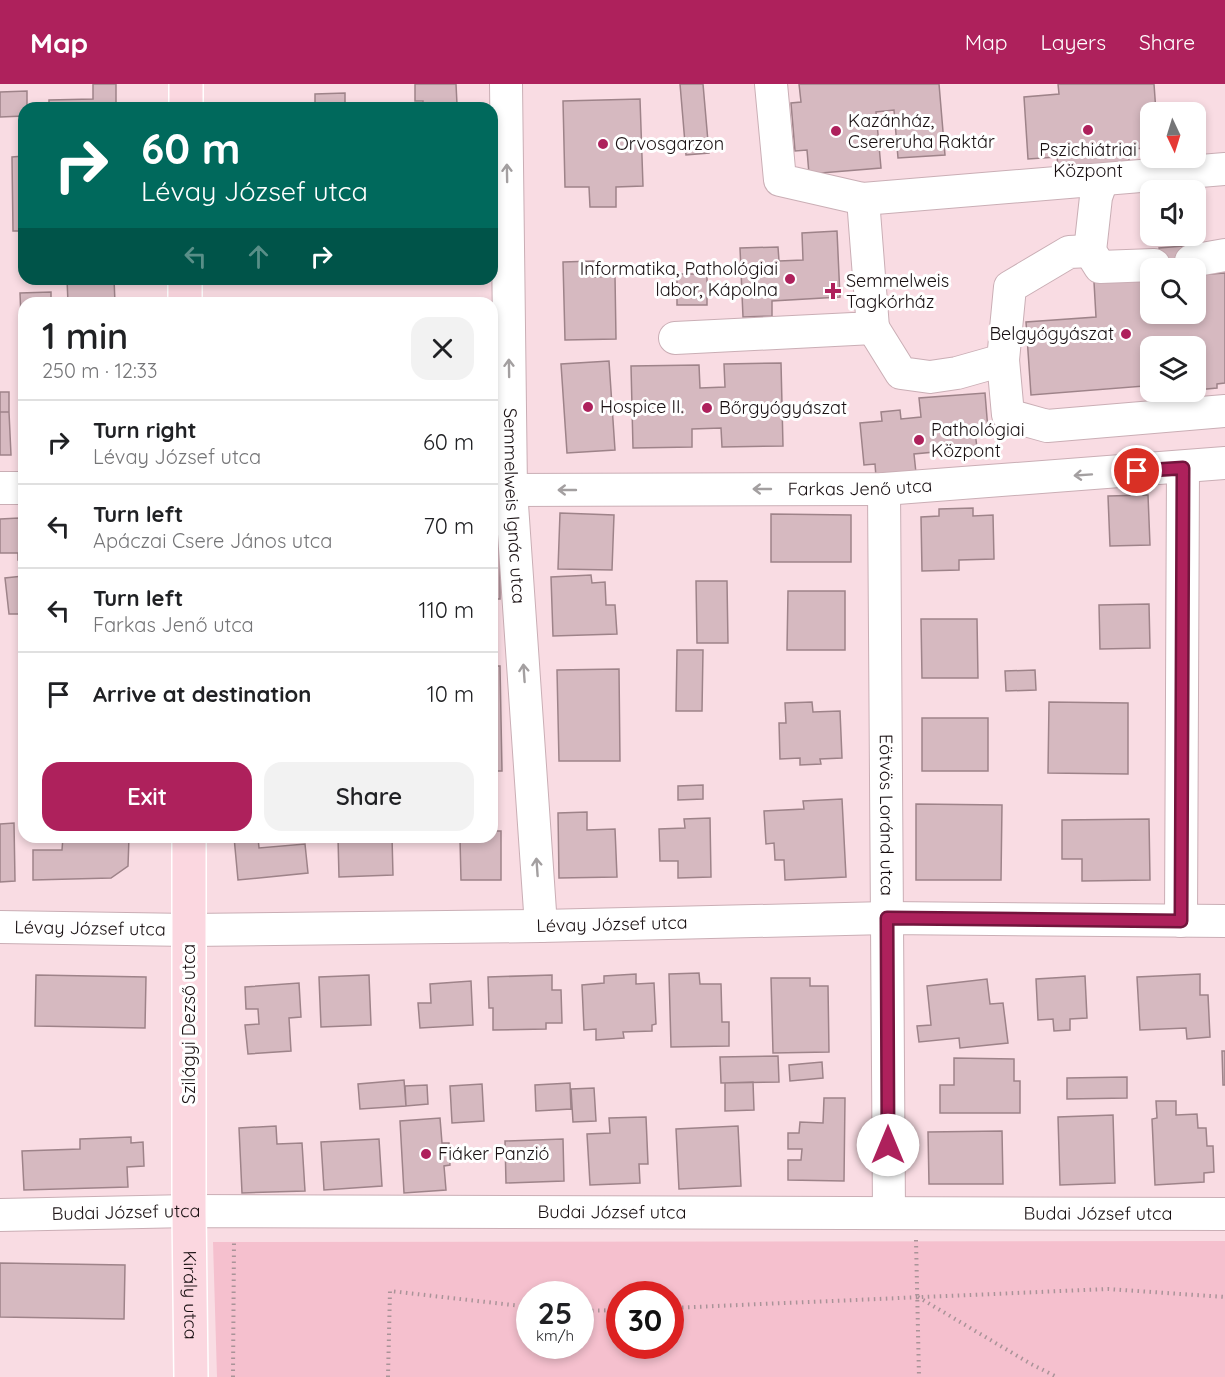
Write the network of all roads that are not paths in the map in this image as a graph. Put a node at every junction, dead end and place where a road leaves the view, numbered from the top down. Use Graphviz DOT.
graph roads {
  1 [pos="186,84"];
  2 [pos="506,84"];
  3 [pos="771,84"];
  4 [pos="186,102"];
  5 [pos="1225,170"];
  6 [pos="1102,180"];
  7 [pos="863,199"];
  8 [pos="1090,250"];
  9 [pos="1225,255"];
  10 [pos="1206,258"];
  11 [pos="1140,266"];
  12 [pos="873,328"];
  13 [pos="675,338"];
  14 [pos="1003,360"];
  15 [pos="1225,411"];
  16 [pos="1225,464"];
  17 [pos="1183,468"];
  18 [pos="0,488"];
  19 [pos="18,488"];
  20 [pos="884,489"];
  21 [pos="502,490"];
  22 [pos="189,843"];
  23 [pos="887,918"];
  24 [pos="1181,921"];
  25 [pos="1225,921"];
  26 [pos="541,926"];
  27 [pos="0,927"];
  28 [pos="189,930"];
  29 [pos="189,1211"];
  30 [pos="902,1213"];
  31 [pos="1225,1214"];
  32 [pos="0,1215"];
  33 [pos="191,1377"];
  1 -- 4 [label="main road"];
  21 -- 2 [label="street, Semmelweis Ignác utca, one-way"];
  3 -- 7 [label="street"];
  5 -- 6 [label="street"];
  6 -- 7 [label="street"];
  6 -- 8 [label="street"];
  7 -- 12 [label="street"];
  8 -- 11 [label="street"];
  8 -- 14 [label="street"];
  9 -- 10 [label="street"];
  12 -- 13 [label="street"];
  12 -- 14 [label="street"];
  14 -- 15 [label="street"];
  16 -- 17 [label="street, Farkas Jenő utca"];
  17 -- 20 [label="street, Farkas Jenő utca, one-way"];
  17 -- 24 [label="street"];
  18 -- 19 [label="street"];
  20 -- 21 [label="street, Farkas Jenő utca, one-way"];
  20 -- 23 [label="street, Eötvös Loránd utca"];
  26 -- 21 [label="street, Semmelweis Ignác utca, one-way"];
  22 -- 28 [label="main road, Szilágyi Dezső utca"];
  23 -- 24 [label="street, Lévay József utca"];
  23 -- 26 [label="street, Lévay József utca"];
  23 -- 30 [label="street, Eötvös Loránd utca"];
  24 -- 25 [label="street, Lévay József utca"];
  26 -- 28 [label="street, Lévay József utca"];
  27 -- 28 [label="street, Lévay József utca"];
  28 -- 29 [label="main road, Szilágyi Dezső utca"];
  29 -- 30 [label="street, Budai József utca"];
  29 -- 32 [label="street, Budai József utca"];
  29 -- 33 [label="main road, Király utca"];
  30 -- 31 [label="street, Budai József utca"];
}
